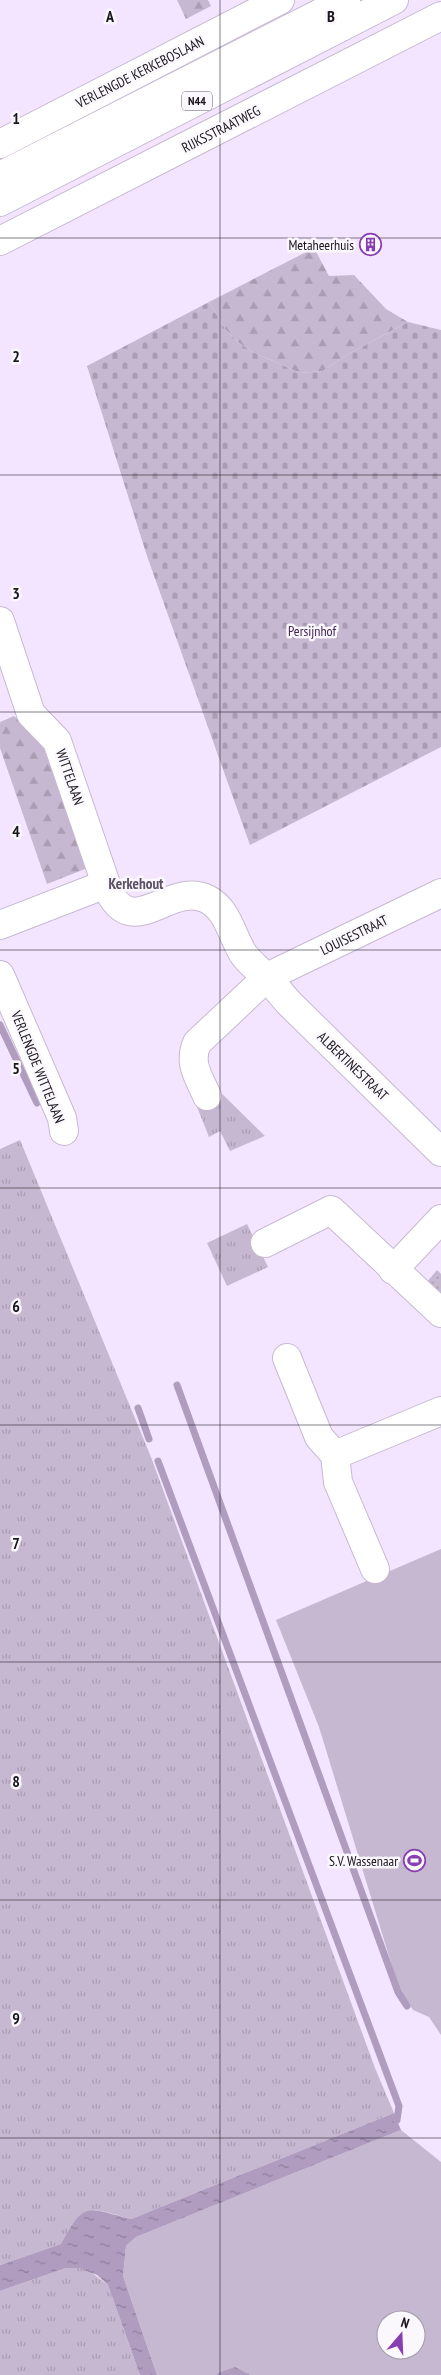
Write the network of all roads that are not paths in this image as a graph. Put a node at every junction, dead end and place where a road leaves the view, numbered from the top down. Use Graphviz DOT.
graph roads {
  1 [pos="280,0"];
  2 [pos="346,0"];
  3 [pos="394,0"];
  4 [pos="441,16"];
  5 [pos="0,144"];
  6 [pos="0,176"];
  7 [pos="0,202"];
  8 [pos="0,240"];
  9 [pos="0,621"];
  10 [pos="106,884"];
  11 [pos="441,893"];
  12 [pos="0,925"];
  13 [pos="0,975"];
  14 [pos="267,977"];
  15 [pos="207,1096"];
  16 [pos="64,1131"];
  17 [pos="441,1152"];
  18 [pos="441,1219"];
  19 [pos="265,1243"];
  20 [pos="393,1270"];
  21 [pos="441,1313"];
  22 [pos="287,1358"];
  23 [pos="441,1410"];
  24 [pos="335,1455"];
  25 [pos="375,1569"];
  1 -- 5 [label="street, VERLENGDE KERKEBOSLAAN"];
  2 -- 6 [label="street, N44"];
  3 -- 7 [label="street, N44"];
  4 -- 8 [label="street, RIJKSSTRAATWEG"];
  9 -- 10 [label="street, WITTELAAN"];
  10 -- 12 [label="street"];
  10 -- 14 [label="street, WITTELAAN"];
  11 -- 14 [label="street, LOUISESTRAAT"];
  13 -- 16 [label="street, VERLENGDE WITTELAAN"];
  14 -- 15 [label="street, LOUISESTRAAT"];
  14 -- 17 [label="street, ALBERTINESTRAAT"];
  18 -- 20 [label="street"];
  19 -- 20 [label="street"];
  20 -- 21 [label="street"];
  22 -- 24 [label="street"];
  23 -- 24 [label="street"];
  24 -- 25 [label="street"];
}
